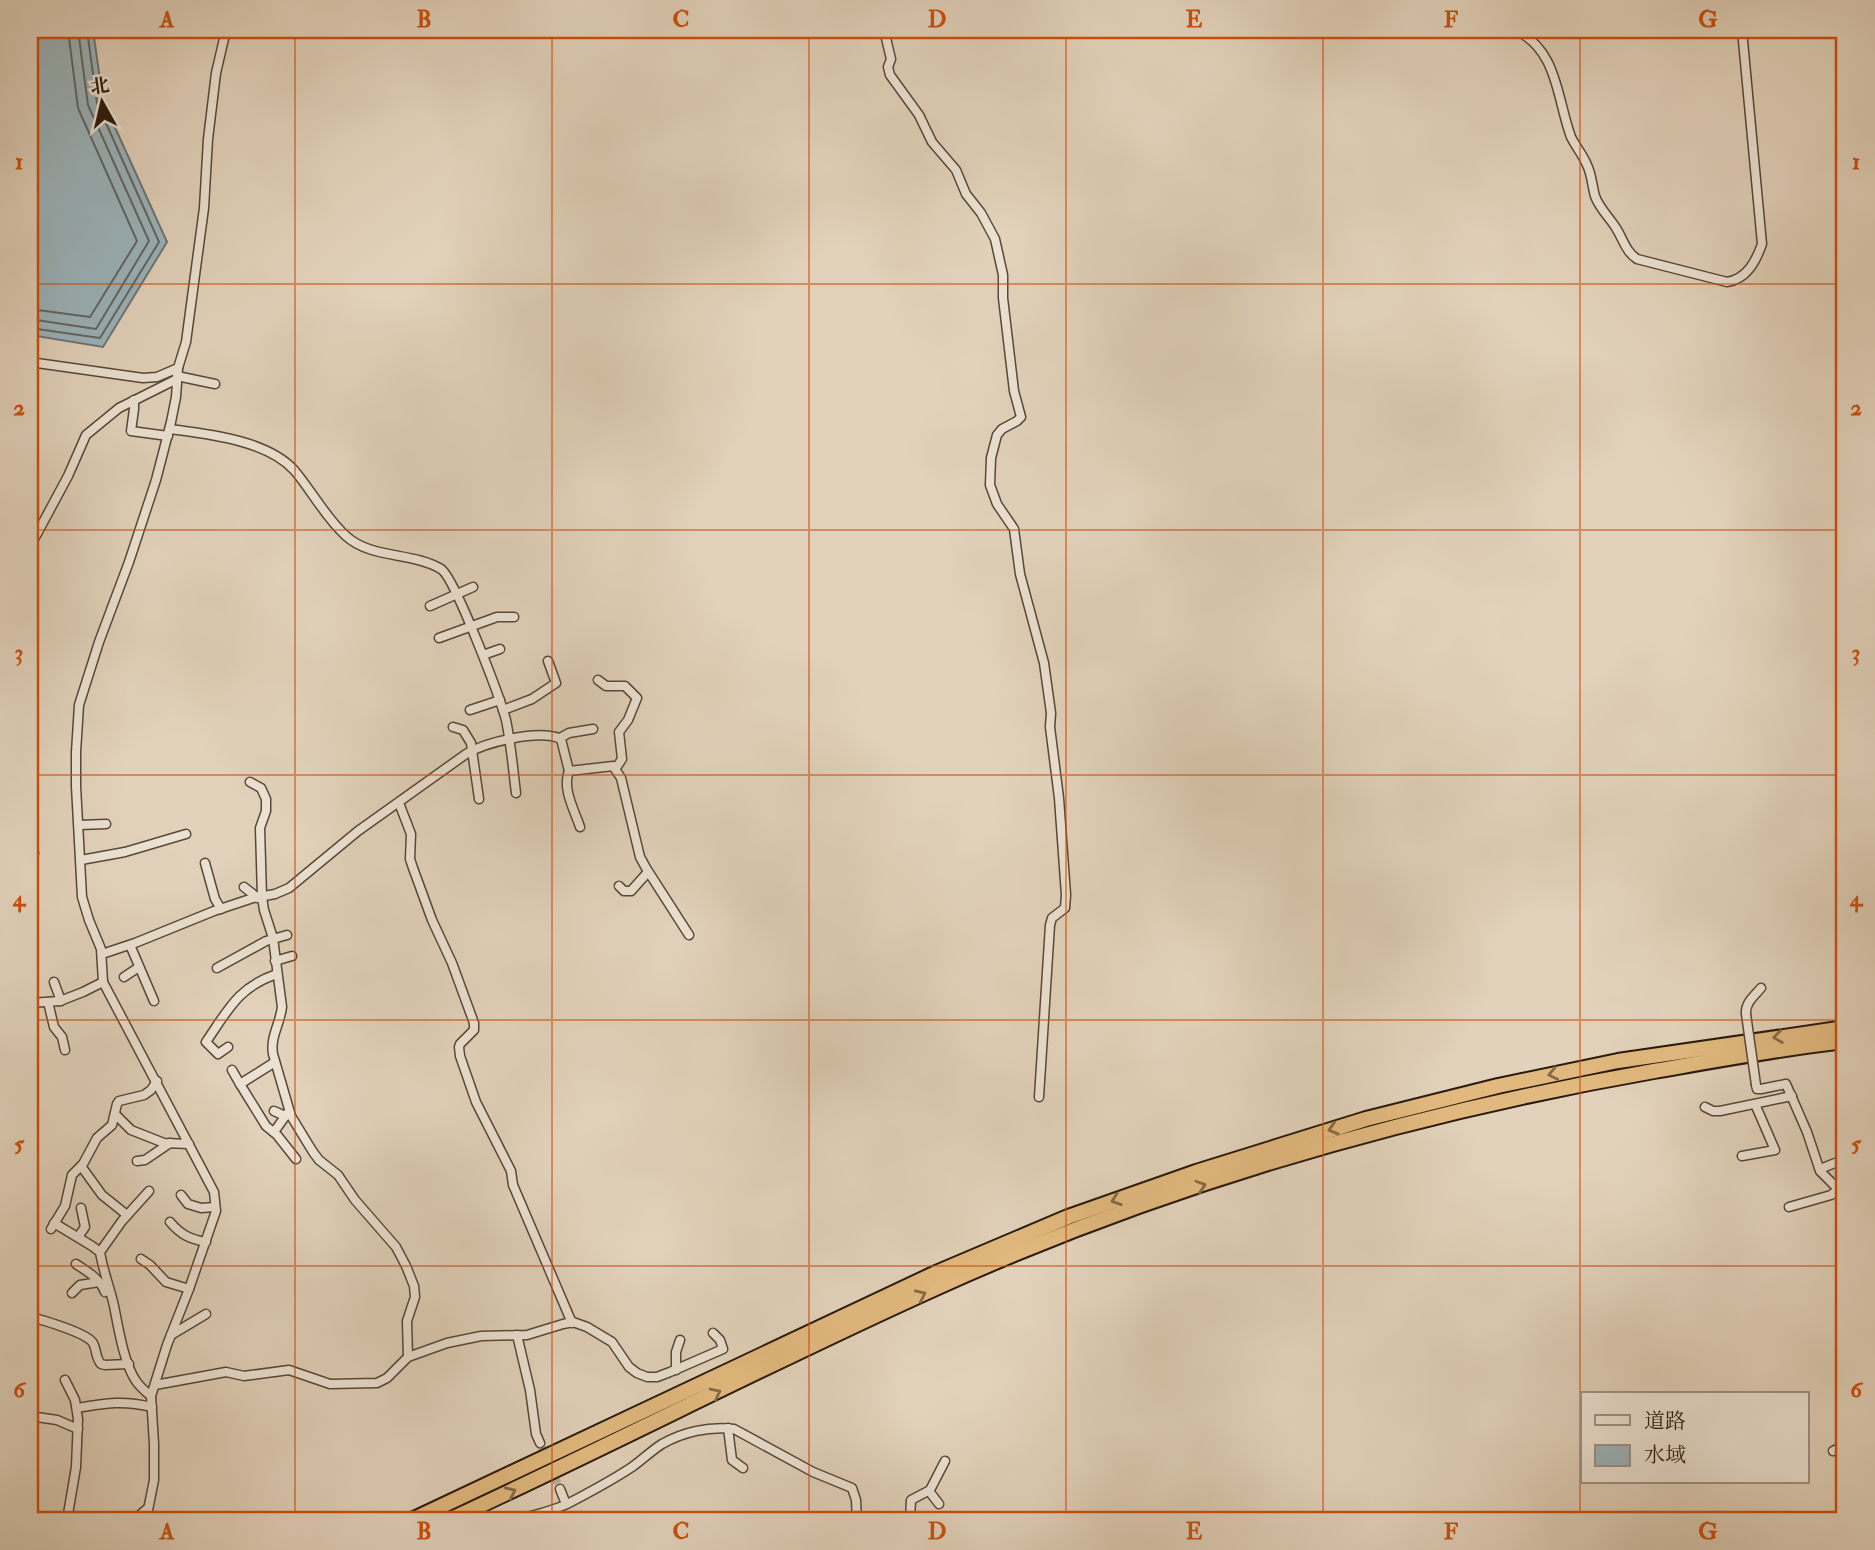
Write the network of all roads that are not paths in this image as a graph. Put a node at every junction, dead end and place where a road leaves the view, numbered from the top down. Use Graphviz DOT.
graph roads {
  1 [pos="226,30"];
  2 [pos="884,30"];
  3 [pos="1516,30"];
  4 [pos="1742,30"];
  5 [pos="30,362"];
  6 [pos="177,374"];
  7 [pos="215,384"];
  8 [pos="134,400"];
  9 [pos="169,433"];
  10 [pos="30,554"];
  11 [pos="473,587"];
  12 [pos="456,594"];
  13 [pos="430,606"];
  14 [pos="514,617"];
  15 [pos="470,626"];
  16 [pos="439,638"];
  17 [pos="500,649"];
  18 [pos="483,655"];
  19 [pos="548,660"];
  20 [pos="598,680"];
  21 [pos="500,700"];
  22 [pos="470,710"];
  23 [pos="503,710"];
  24 [pos="453,727"];
  25 [pos="593,729"];
  26 [pos="509,738"];
  27 [pos="560,738"];
  28 [pos="472,750"];
  29 [pos="616,768"];
  30 [pos="569,771"];
  31 [pos="250,782"];
  32 [pos="516,793"];
  33 [pos="479,799"];
  34 [pos="399,803"];
  35 [pos="106,824"];
  36 [pos="79,825"];
  37 [pos="580,827"];
  38 [pos="186,834"];
  39 [pos="81,860"];
  40 [pos="205,863"];
  41 [pos="648,872"];
  42 [pos="619,886"];
  43 [pos="244,887"];
  44 [pos="260,898"];
  45 [pos="221,909"];
  46 [pos="287,935"];
  47 [pos="689,935"];
  48 [pos="273,938"];
  49 [pos="130,945"];
  50 [pos="102,954"];
  51 [pos="292,956"];
  52 [pos="275,961"];
  53 [pos="139,967"];
  54 [pos="217,968"];
  55 [pos="276,974"];
  56 [pos="124,977"];
  57 [pos="54,982"];
  58 [pos="103,982"];
  59 [pos="1761,988"];
  60 [pos="61,1001"];
  61 [pos="154,1001"];
  62 [pos="48,1002"];
  63 [pos="30,1003"];
  64 [pos="1845,1028"];
  65 [pos="1845,1041"];
  66 [pos="228,1047"];
  67 [pos="1788,1048"];
  68 [pos="1845,1049"];
  69 [pos="65,1050"];
  70 [pos="275,1062"];
  71 [pos="232,1070"];
  72 [pos="157,1082"];
  73 [pos="240,1084"];
  74 [pos="1039,1097"];
  75 [pos="1792,1097"];
  76 [pos="1755,1104"];
  77 [pos="1705,1107"];
  78 [pos="274,1111"];
  79 [pos="287,1113"];
  80 [pos="115,1114"];
  81 [pos="274,1132"];
  82 [pos="170,1143"];
  83 [pos="189,1144"];
  84 [pos="1742,1156"];
  85 [pos="296,1159"];
  86 [pos="1845,1159"];
  87 [pos="137,1161"];
  88 [pos="81,1166"];
  89 [pos="1819,1169"];
  90 [pos="1843,1190"];
  91 [pos="149,1191"];
  92 [pos="181,1195"];
  93 [pos="215,1207"];
  94 [pos="1789,1207"];
  95 [pos="81,1208"];
  96 [pos="127,1215"];
  97 [pos="170,1223"];
  98 [pos="78,1237"];
  99 [pos="206,1242"];
  100 [pos="100,1252"];
  101 [pos="141,1259"];
  102 [pos="76,1264"];
  103 [pos="99,1282"];
  104 [pos="189,1289"];
  105 [pos="72,1293"];
  106 [pos="206,1314"];
  107 [pos="30,1317"];
  108 [pos="572,1323"];
  109 [pos="116,1324"];
  110 [pos="713,1333"];
  111 [pos="171,1335"];
  112 [pos="517,1335"];
  113 [pos="680,1340"];
  114 [pos="408,1357"];
  115 [pos="129,1364"];
  116 [pos="676,1370"];
  117 [pos="65,1380"];
  118 [pos="155,1385"];
  119 [pos="151,1396"];
  120 [pos="152,1407"];
  121 [pos="77,1408"];
  122 [pos="30,1416"];
  123 [pos="78,1429"];
  124 [pos="728,1429"];
  125 [pos="540,1443"];
  126 [pos="1845,1445"];
  127 [pos="1833,1451"];
  128 [pos="945,1461"];
  129 [pos="743,1468"];
  130 [pos="560,1489"];
  131 [pos="929,1491"];
  132 [pos="566,1504"];
  133 [pos="939,1504"];
  134 [pos="148,1508"];
  135 [pos="67,1520"];
  136 [pos="134,1520"];
  137 [pos="146,1520"];
  138 [pos="411,1520"];
  139 [pos="449,1520"];
  140 [pos="515,1520"];
  141 [pos="857,1520"];
  142 [pos="910,1520"];
  1 -- 6 [label="street"];
  2 -- 74 [label="street"];
  3 -- 4 [label="street"];
  5 -- 6 [label="street"];
  6 -- 7 [label="street"];
  6 -- 8 [label="street"];
  6 -- 9 [label="street"];
  8 -- 9 [label="street"];
  8 -- 10 [label="street"];
  9 -- 12 [label="street"];
  9 -- 36 [label="street"];
  11 -- 12 [label="street"];
  12 -- 13 [label="street"];
  12 -- 15 [label="street"];
  14 -- 15 [label="street"];
  15 -- 16 [label="street"];
  15 -- 18 [label="street"];
  17 -- 18 [label="street"];
  18 -- 21 [label="street"];
  19 -- 23 [label="street"];
  20 -- 29 [label="street"];
  21 -- 22 [label="street"];
  21 -- 23 [label="street"];
  23 -- 26 [label="street"];
  24 -- 28 [label="street"];
  25 -- 27 [label="street"];
  26 -- 27 [label="street"];
  26 -- 28 [label="street"];
  26 -- 32 [label="street"];
  27 -- 30 [label="street"];
  28 -- 33 [label="street"];
  28 -- 34 [label="street"];
  29 -- 30 [label="street"];
  29 -- 41 [label="street"];
  30 -- 37 [label="street"];
  31 -- 44 [label="street"];
  34 -- 44 [label="street"];
  34 -- 108 [label="street"];
  35 -- 36 [label="street"];
  36 -- 39 [label="street"];
  38 -- 39 [label="street"];
  39 -- 50 [label="street"];
  40 -- 45 [label="street"];
  41 -- 42 [label="street"];
  41 -- 47 [label="street"];
  43 -- 44 [label="street"];
  44 -- 45 [label="street"];
  44 -- 48 [label="street"];
  45 -- 49 [label="street"];
  46 -- 48 [label="street"];
  48 -- 52 [label="street"];
  48 -- 54 [label="street"];
  49 -- 50 [label="street"];
  49 -- 53 [label="street"];
  50 -- 58 [label="street"];
  51 -- 52 [label="street"];
  52 -- 55 [label="street"];
  53 -- 56 [label="street"];
  53 -- 61 [label="street"];
  55 -- 66 [label="street"];
  55 -- 70 [label="street"];
  57 -- 60 [label="street"];
  58 -- 60 [label="street"];
  58 -- 72 [label="street"];
  59 -- 75 [label="street, bridge"];
  60 -- 62 [label="street"];
  62 -- 63 [label="street"];
  62 -- 69 [label="street"];
  64 -- 138 [label="highway, one-way"];
  65 -- 67 [label="highway"];
  67 -- 68 [label="highway"];
  139 -- 67 [label="highway, one-way"];
  70 -- 73 [label="street"];
  70 -- 79 [label="street"];
  71 -- 73 [label="street"];
  72 -- 80 [label="street"];
  72 -- 83 [label="street"];
  73 -- 81 [label="street"];
  75 -- 76 [label="street"];
  75 -- 89 [label="street"];
  76 -- 77 [label="street"];
  76 -- 84 [label="street"];
  78 -- 79 [label="street"];
  79 -- 81 [label="street"];
  79 -- 114 [label="street"];
  80 -- 82 [label="street"];
  80 -- 88 [label="street"];
  81 -- 85 [label="street"];
  82 -- 83 [label="street"];
  82 -- 87 [label="street"];
  83 -- 93 [label="street"];
  86 -- 89 [label="street"];
  88 -- 96 [label="street"];
  88 -- 98 [label="street"];
  89 -- 90 [label="street"];
  90 -- 94 [label="street"];
  91 -- 96 [label="street"];
  92 -- 93 [label="street"];
  93 -- 99 [label="street"];
  95 -- 98 [label="street"];
  96 -- 100 [label="street"];
  97 -- 99 [label="street"];
  98 -- 100 [label="street"];
  99 -- 104 [label="street"];
  100 -- 109 [label="street"];
  101 -- 104 [label="street"];
  102 -- 103 [label="street"];
  103 -- 105 [label="street"];
  103 -- 109 [label="street"];
  104 -- 111 [label="street"];
  106 -- 111 [label="street"];
  107 -- 115 [label="street"];
  108 -- 112 [label="street"];
  108 -- 116 [label="street"];
  109 -- 115 [label="street"];
  110 -- 116 [label="street"];
  111 -- 118 [label="street"];
  112 -- 114 [label="street"];
  112 -- 125 [label="street"];
  113 -- 116 [label="street"];
  114 -- 118 [label="street"];
  115 -- 119 [label="street"];
  117 -- 121 [label="street"];
  118 -- 119 [label="street"];
  119 -- 120 [label="street"];
  120 -- 121 [label="street"];
  120 -- 134 [label="street"];
  121 -- 123 [label="street"];
  122 -- 123 [label="street"];
  123 -- 135 [label="street"];
  124 -- 129 [label="street"];
  124 -- 132 [label="street"];
  124 -- 141 [label="street"];
  126 -- 127 [label="street"];
  128 -- 131 [label="street"];
  130 -- 132 [label="street"];
  131 -- 133 [label="street"];
  131 -- 142 [label="street"];
  132 -- 140 [label="street"];
  134 -- 136 [label="street"];
  134 -- 137 [label="street"];
}
